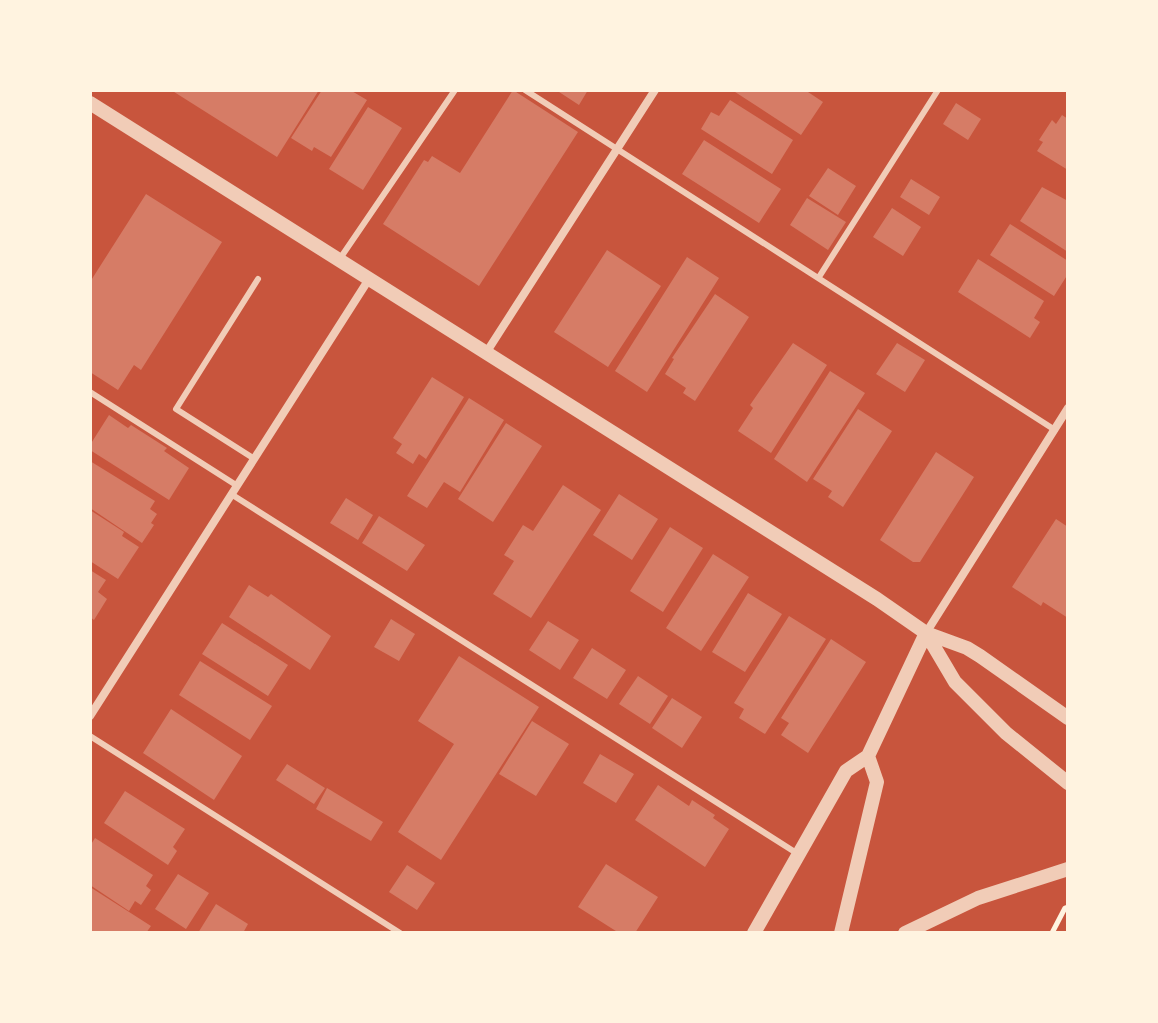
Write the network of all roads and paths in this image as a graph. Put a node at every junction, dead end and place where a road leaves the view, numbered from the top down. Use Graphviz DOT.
graph roads {
  1 [pos="455,90"];
  2 [pos="525,90"];
  3 [pos="655,90"];
  4 [pos="938,90"];
  5 [pos="90,103"];
  6 [pos="617,149"];
  7 [pos="339,260"];
  8 [pos="819,277"];
  9 [pos="258,279"];
  10 [pos="369,279"];
  11 [pos="486,353"];
  12 [pos="90,392"];
  13 [pos="1068,408"];
  14 [pos="1055,430"];
  15 [pos="253,458"];
  16 [pos="236,485"];
  17 [pos="231,494"];
  18 [pos="926,633"];
  19 [pos="90,716"];
  20 [pos="1068,718"];
  21 [pos="90,736"];
  22 [pos="868,756"];
  23 [pos="1068,783"];
  24 [pos="799,854"];
  25 [pos="1068,869"];
  26 [pos="1068,907"];
  27 [pos="400,933"];
  28 [pos="754,933"];
  29 [pos="841,933"];
  30 [pos="905,933"];
  31 [pos="1052,933"];
  1 -- 7 [label="lane"];
  2 -- 6 [label="lane"];
  3 -- 6 [label="street"];
  4 -- 8 [label="lane"];
  5 -- 7 [label="street"];
  6 -- 8 [label="lane"];
  6 -- 11 [label="street"];
  7 -- 10 [label="street"];
  8 -- 14 [label="lane"];
  9 -- 15 [label="lane"];
  10 -- 11 [label="street"];
  10 -- 15 [label="street"];
  11 -- 18 [label="street"];
  12 -- 16 [label="lane"];
  13 -- 14 [label="street"];
  14 -- 18 [label="street"];
  15 -- 16 [label="street"];
  16 -- 17 [label="street"];
  17 -- 19 [label="street"];
  17 -- 24 [label="lane"];
  18 -- 20 [label="street"];
  18 -- 22 [label="street"];
  18 -- 23 [label="street"];
  21 -- 27 [label="lane"];
  22 -- 24 [label="street"];
  22 -- 29 [label="street"];
  24 -- 28 [label="street"];
  25 -- 30 [label="street"];
  26 -- 31 [label="path"];
}
